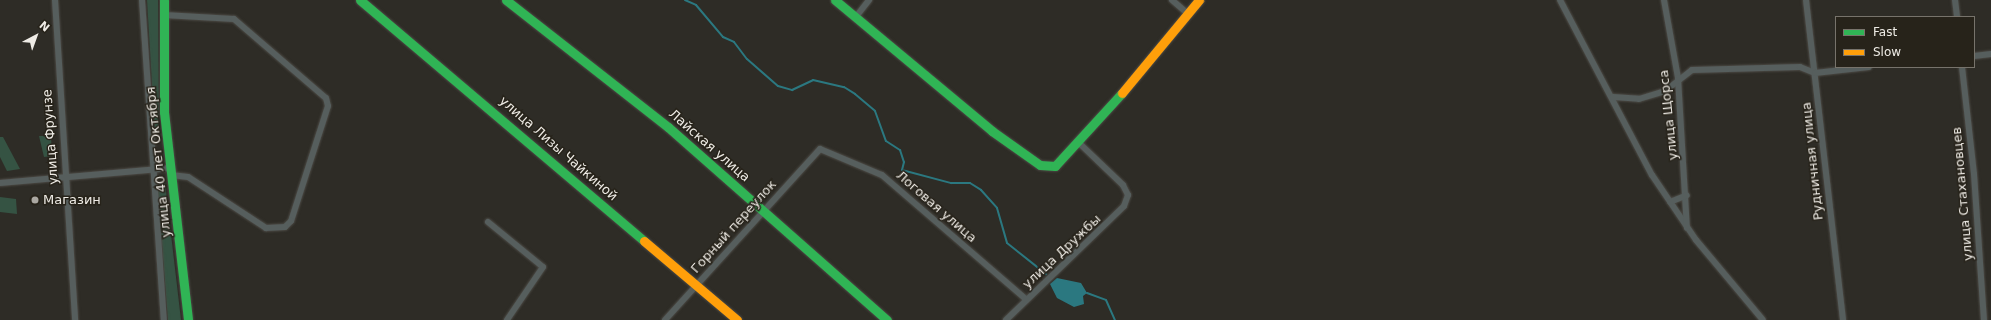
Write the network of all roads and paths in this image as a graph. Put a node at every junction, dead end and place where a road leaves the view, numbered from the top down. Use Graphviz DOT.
graph roads {
  1 [pos="55,0"];
  2 [pos="142,0"];
  3 [pos="164,0"];
  4 [pos="360,0"];
  5 [pos="506,0"];
  6 [pos="835,0"];
  7 [pos="869,0"];
  8 [pos="1172,0"];
  9 [pos="1199,0"];
  10 [pos="1560,0"];
  11 [pos="1664,0"];
  12 [pos="1806,0"];
  13 [pos="1955,0"];
  14 [pos="1186,12"];
  15 [pos="164,15"];
  16 [pos="1957,16"];
  17 [pos="856,18"];
  18 [pos="1991,54"];
  19 [pos="1975,56"];
  20 [pos="1860,68"];
  21 [pos="1962,68"];
  22 [pos="1815,73"];
  23 [pos="1678,78"];
  24 [pos="1613,97"];
  25 [pos="1078,142"];
  26 [pos="820,149"];
  27 [pos="152,169"];
  28 [pos="171,172"];
  29 [pos="65,177"];
  30 [pos="0,183"];
  31 [pos="1687,195"];
  32 [pos="1670,202"];
  33 [pos="764,213"];
  34 [pos="488,222"];
  35 [pos="1687,228"];
  36 [pos="697,285"];
  37 [pos="1027,300"];
  38 [pos="75,320"];
  39 [pos="164,320"];
  40 [pos="188,320"];
  41 [pos="506,320"];
  42 [pos="665,320"];
  43 [pos="737,320"];
  44 [pos="887,320"];
  45 [pos="1006,320"];
  46 [pos="1763,320"];
  47 [pos="1843,320"];
  48 [pos="1984,320"];
  1 -- 29 [label="street, улица Фрунзе"];
  2 -- 27 [label="street, улица 40 лет Октября"];
  3 -- 15 [label="street, улица 40 лет Октября"];
  4 -- 36 [label="street, улица Лизы Чайкиной"];
  5 -- 33 [label="street, Лайская улица"];
  6 -- 17 [label="street"];
  7 -- 17 [label="street"];
  8 -- 14 [label="street"];
  9 -- 14 [label="street"];
  10 -- 24 [label="street"];
  11 -- 23 [label="street, улица Щорса"];
  12 -- 22 [label="street, Рудничная улица"];
  13 -- 16 [label="street"];
  14 -- 25 [label="street"];
  15 -- 28 [label="street, улица 40 лет Октября"];
  15 -- 28 [label="street"];
  17 -- 25 [label="street"];
  18 -- 19 [label="street"];
  20 -- 22 [label="street"];
  21 -- 48 [label="street, улица Стахановцев"];
  22 -- 23 [label="street"];
  22 -- 47 [label="street, Рудничная улица"];
  23 -- 24 [label="street"];
  23 -- 31 [label="street, улица Щорса"];
  24 -- 32 [label="street"];
  25 -- 37 [label="street, улица Дружбы"];
  26 -- 33 [label="street, Горный переулок"];
  26 -- 37 [label="street, Логовая улица"];
  27 -- 28 [label="street"];
  27 -- 29 [label="street"];
  27 -- 39 [label="street, улица 40 лет Октября"];
  28 -- 40 [label="street, улица 40 лет Октября"];
  29 -- 30 [label="street"];
  29 -- 38 [label="street, улица Фрунзе"];
  31 -- 32 [label="street"];
  31 -- 35 [label="street, улица Щорса"];
  32 -- 35 [label="street"];
  33 -- 36 [label="street, Горный переулок"];
  33 -- 44 [label="street, Лайская улица"];
  34 -- 41 [label="street"];
  35 -- 46 [label="street"];
  36 -- 42 [label="street, Горный переулок"];
  36 -- 43 [label="street, улица Лизы Чайкиной"];
  37 -- 45 [label="street, улица Дружбы"];
}
